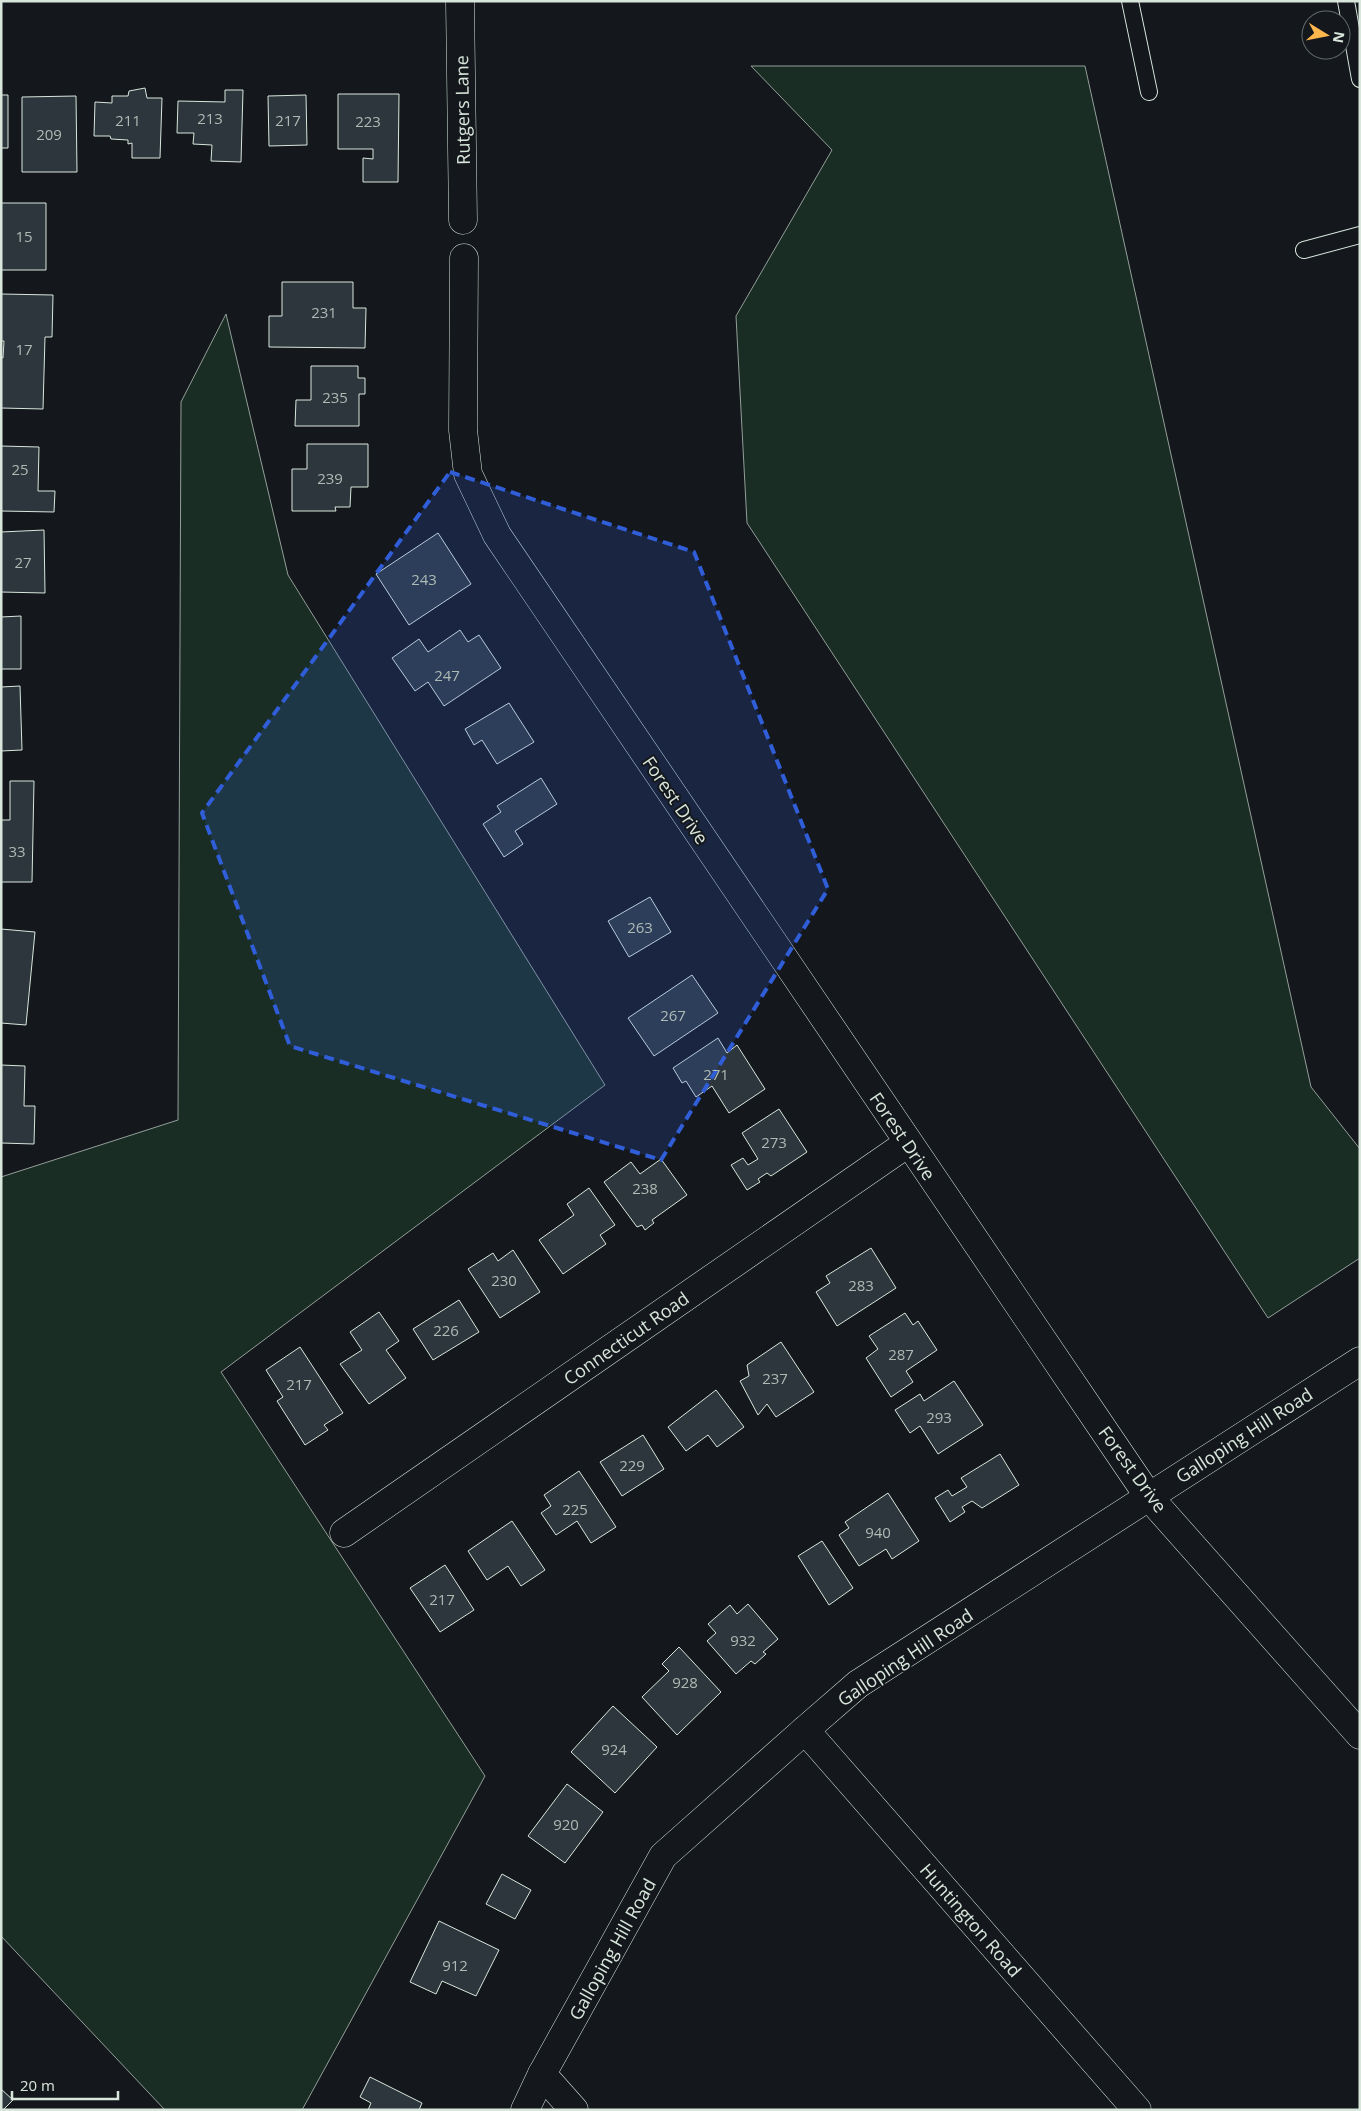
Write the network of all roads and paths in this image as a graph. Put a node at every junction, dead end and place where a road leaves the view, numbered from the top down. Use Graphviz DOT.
graph roads {
  1 [pos="460,1"];
  2 [pos="1130,1"];
  3 [pos="1346,1"];
  4 [pos="1360,79"];
  5 [pos="1148,92"];
  6 [pos="464,220"];
  7 [pos="1360,235"];
  8 [pos="1304,250"];
  9 [pos="464,258"];
  10 [pos="908,1143"];
  11 [pos="1360,1361"];
  12 [pos="1149,1497"];
  13 [pos="344,1533"];
  14 [pos="805,1730"];
  15 [pos="1360,1736"];
  16 [pos="542,2074"];
  17 [pos="525,2110"];
  18 [pos="574,2110"];
  19 [pos="1137,2110"];
  1 -- 6 [label="street, Rutgers Lane"];
  2 -- 5 [label="lane"];
  3 -- 4 [label="lane"];
  7 -- 8 [label="lane"];
  9 -- 10 [label="street, Forest Drive"];
  10 -- 12 [label="street, Forest Drive"];
  10 -- 13 [label="street, Connecticut Road"];
  11 -- 12 [label="street, Galloping Hill Road"];
  12 -- 14 [label="street, Galloping Hill Road"];
  12 -- 15 [label="street, Forest Drive"];
  14 -- 16 [label="street, Galloping Hill Road"];
  14 -- 19 [label="street, Huntington Road"];
  16 -- 17 [label="street, Galloping Hill Road"];
  16 -- 18 [label="street"];
}
